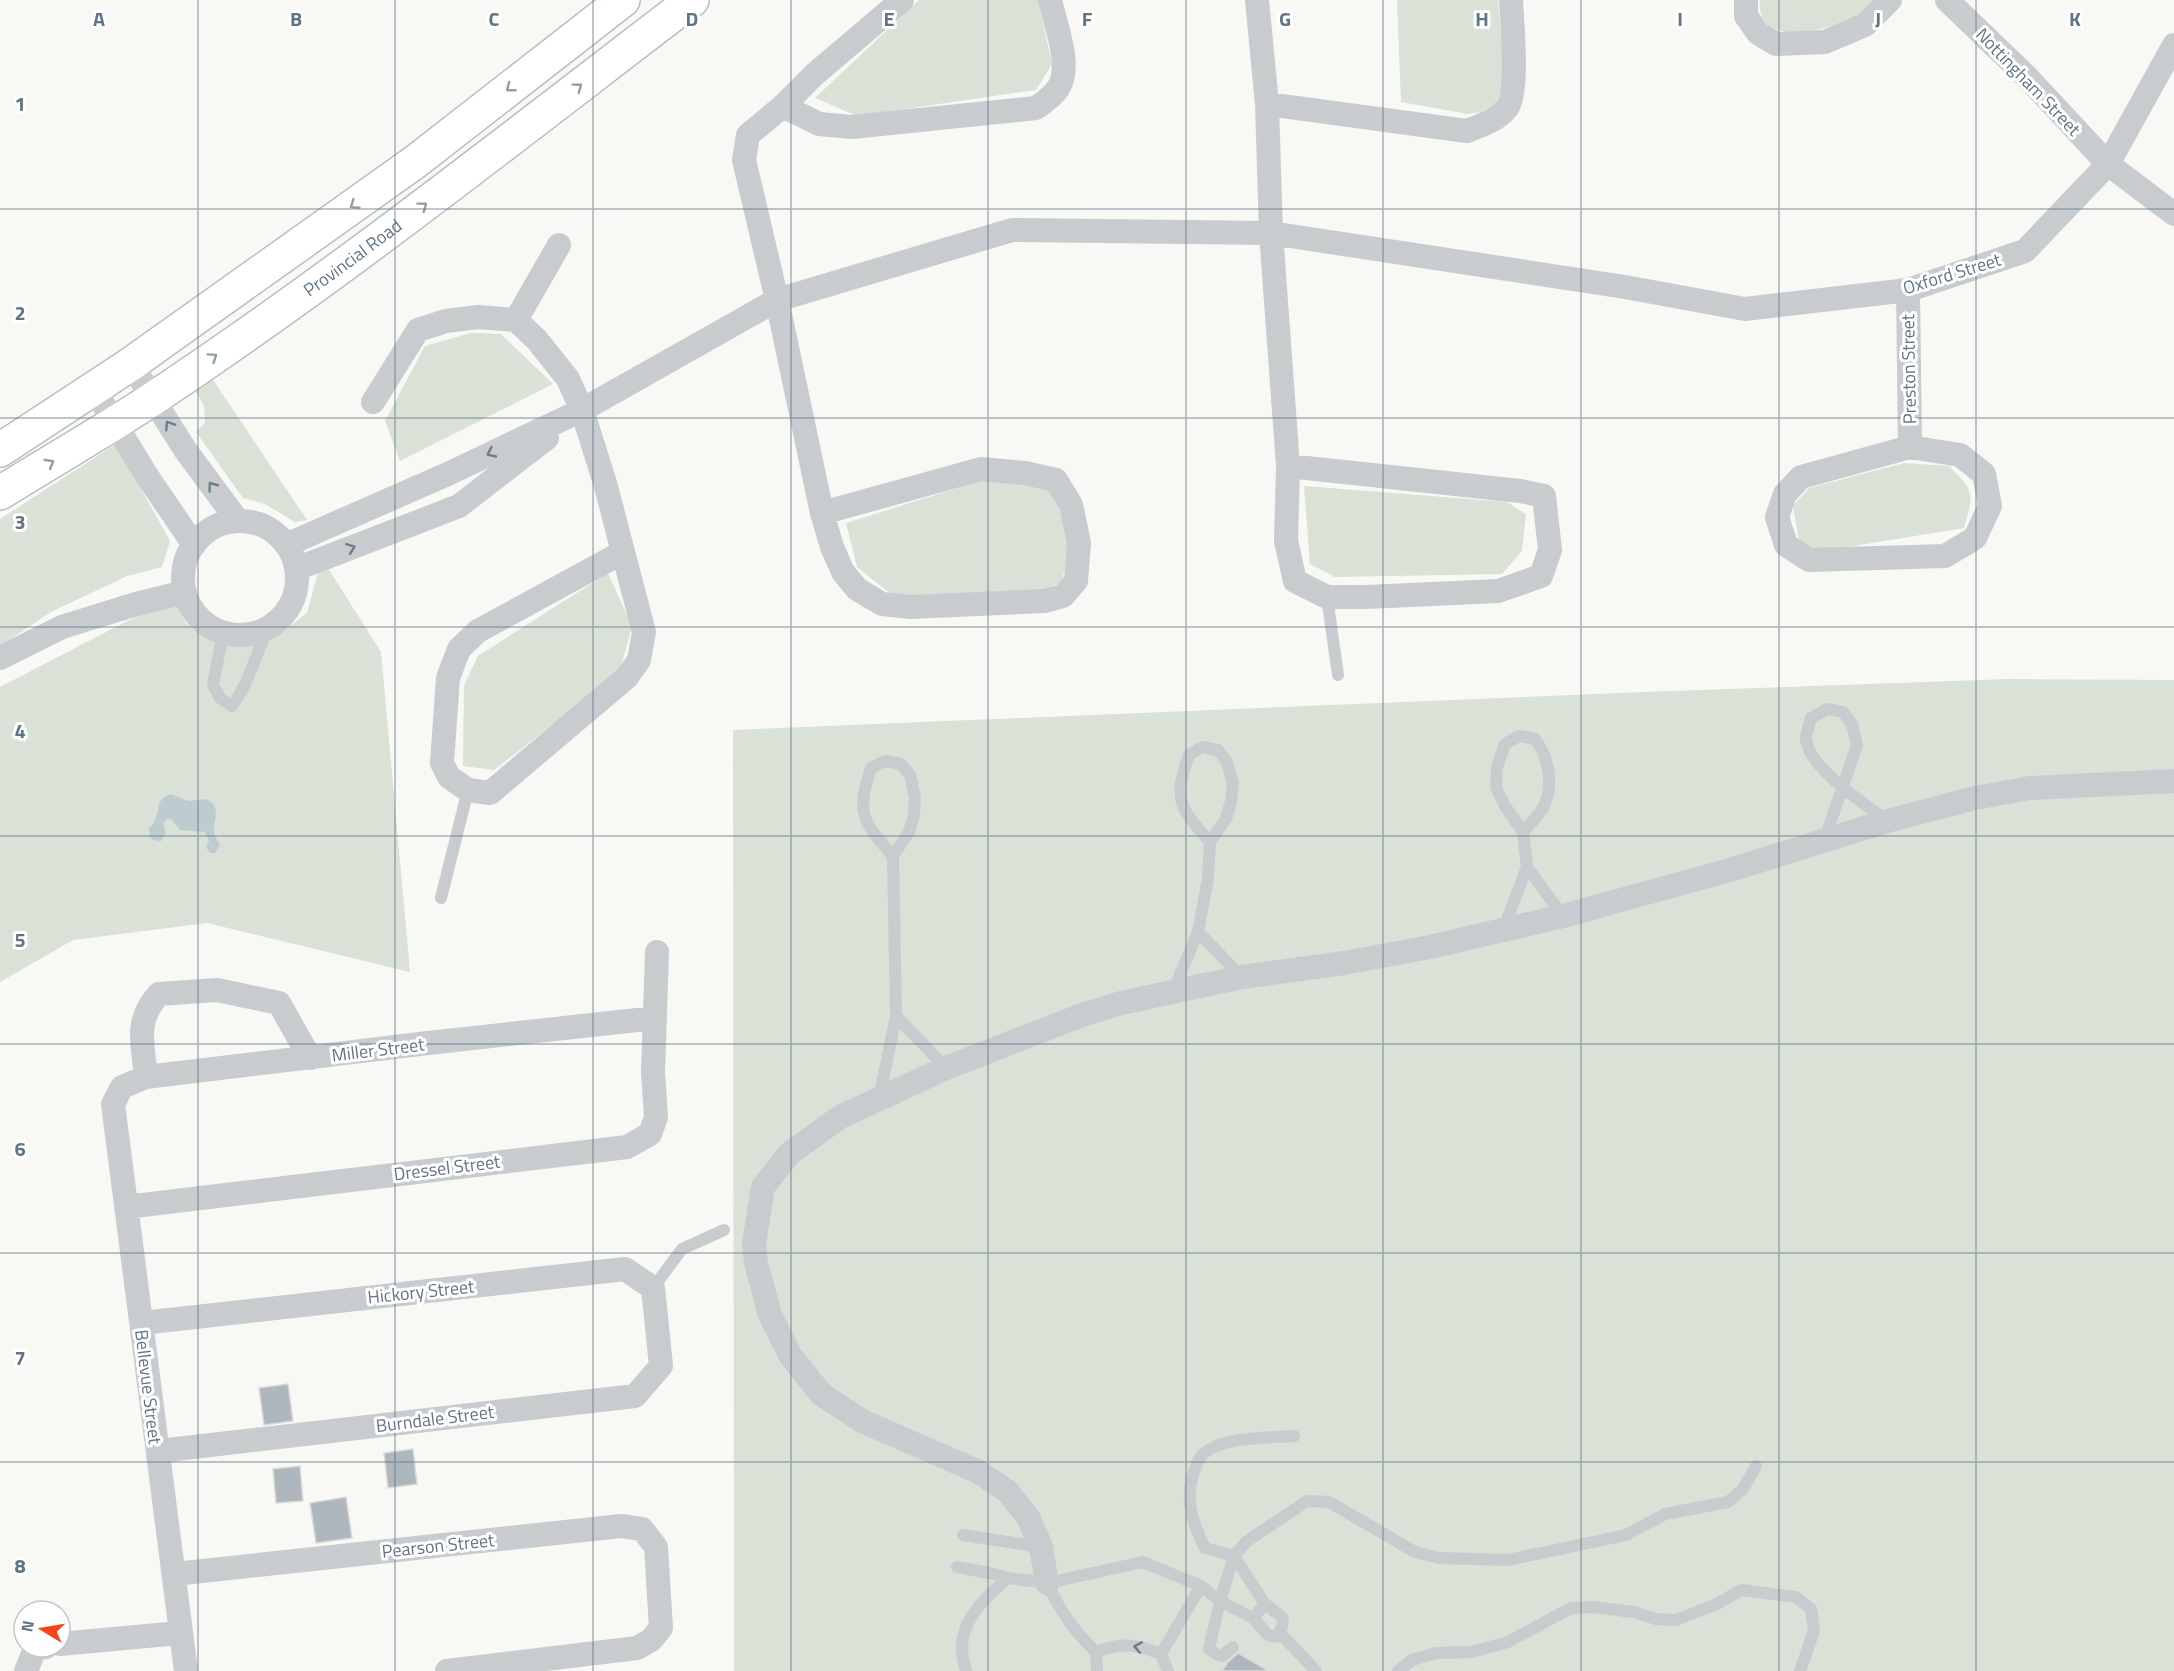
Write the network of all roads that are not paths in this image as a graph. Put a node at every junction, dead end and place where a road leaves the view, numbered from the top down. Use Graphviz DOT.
graph roads {
  1 [pos="623,0"];
  2 [pos="692,0"];
  3 [pos="902,0"];
  4 [pos="1050,0"];
  5 [pos="1257,0"];
  6 [pos="1511,0"];
  7 [pos="1746,0"];
  8 [pos="1890,0"];
  9 [pos="1947,0"];
  10 [pos="2174,45"];
  11 [pos="1267,104"];
  12 [pos="783,106"];
  13 [pos="2108,164"];
  14 [pos="2174,214"];
  15 [pos="1271,233"];
  16 [pos="559,245"];
  17 [pos="1908,291"];
  18 [pos="777,300"];
  19 [pos="516,320"];
  20 [pos="131,364"];
  21 [pos="94,389"];
  22 [pos="152,399"];
  23 [pos="373,402"];
  24 [pos="582,410"];
  25 [pos="114,423"];
  26 [pos="1910,447"];
  27 [pos="0,450"];
  28 [pos="1288,466"];
  29 [pos="0,493"];
  30 [pos="822,513"];
  31 [pos="238,521"];
  32 [pos="194,545"];
  33 [pos="286,545"];
  34 [pos="623,552"];
  35 [pos="296,569"];
  36 [pos="185,592"];
  37 [pos="1327,597"];
  38 [pos="268,628"];
  39 [pos="223,633"];
  40 [pos="0,658"];
  41 [pos="1338,675"];
  42 [pos="2174,781"];
  43 [pos="1844,787"];
  44 [pos="468,790"];
  45 [pos="1887,821"];
  46 [pos="1523,832"];
  47 [pos="1210,842"];
  48 [pos="1824,842"];
  49 [pos="893,856"];
  50 [pos="1527,867"];
  51 [pos="441,898"];
  52 [pos="1563,916"];
  53 [pos="1503,930"];
  54 [pos="1198,932"];
  55 [pos="657,952"];
  56 [pos="1242,978"];
  57 [pos="1173,991"];
  58 [pos="896,1016"];
  59 [pos="655,1018"];
  60 [pos="310,1058"];
  61 [pos="946,1068"];
  62 [pos="146,1077"];
  63 [pos="879,1099"];
  64 [pos="112,1104"];
  65 [pos="126,1207"];
  66 [pos="724,1230"];
  67 [pos="653,1288"];
  68 [pos="142,1323"];
  69 [pos="1294,1436"];
  70 [pos="159,1451"];
  71 [pos="1756,1466"];
  72 [pos="963,1534"];
  73 [pos="1041,1547"];
  74 [pos="1234,1557"];
  75 [pos="957,1567"];
  76 [pos="174,1574"];
  77 [pos="1008,1578"];
  78 [pos="1047,1583"];
  79 [pos="1201,1586"];
  80 [pos="1220,1600"];
  81 [pos="1265,1604"];
  82 [pos="1253,1618"];
  83 [pos="179,1633"];
  84 [pos="1280,1633"];
  85 [pos="72,1643"];
  86 [pos="1233,1647"];
  87 [pos="1096,1652"];
  88 [pos="1161,1654"];
  89 [pos="185,1671"];
  90 [pos="447,1671"];
  91 [pos="966,1671"];
  92 [pos="1097,1671"];
  93 [pos="1168,1671"];
  94 [pos="1316,1671"];
  95 [pos="1398,1671"];
  96 [pos="1800,1671"];
  1 -- 20 [label="street, one-way"];
  22 -- 2 [label="street, Provincial Road, one-way"];
  3 -- 12 [label="street"];
  4 -- 12 [label="street"];
  5 -- 11 [label="street"];
  6 -- 11 [label="street"];
  7 -- 8 [label="street"];
  9 -- 13 [label="street, Nottingham Street"];
  10 -- 13 [label="street, Oxford Street"];
  11 -- 15 [label="street"];
  12 -- 18 [label="street"];
  13 -- 14 [label="street, Nottingham Street"];
  13 -- 17 [label="street, Oxford Street"];
  15 -- 17 [label="street, Oxford Street"];
  15 -- 18 [label="street, Oxford Street"];
  15 -- 28 [label="street"];
  16 -- 19 [label="street"];
  17 -- 26 [label="street, Preston Street"];
  18 -- 24 [label="street, Oxford Street"];
  18 -- 30 [label="street"];
  19 -- 23 [label="street"];
  19 -- 24 [label="street"];
  20 -- 21 [label="street"];
  20 -- 22 [label="street"];
  21 -- 25 [label="street"];
  21 -- 27 [label="street"];
  22 -- 25 [label="street, Provincial Road"];
  31 -- 22 [label="street, one-way"];
  24 -- 33 [label="street, one-way"];
  24 -- 34 [label="street"];
  35 -- 24 [label="street, one-way"];
  29 -- 25 [label="street, Provincial Road, one-way"];
  25 -- 32 [label="street"];
  26 -- 26 [label="street"];
  28 -- 37 [label="street"];
  28 -- 37 [label="street"];
  30 -- 30 [label="street"];
  31 -- 32 [label="street"];
  31 -- 33 [label="street"];
  32 -- 36 [label="street"];
  33 -- 35 [label="street"];
  34 -- 44 [label="street"];
  34 -- 44 [label="street"];
  35 -- 38 [label="street"];
  36 -- 39 [label="street"];
  36 -- 40 [label="street"];
  37 -- 41 [label="lane"];
  38 -- 39 [label="street"];
  38 -- 39 [label="lane"];
  42 -- 45 [label="street"];
  43 -- 43 [label="lane"];
  43 -- 45 [label="lane"];
  43 -- 48 [label="lane"];
  44 -- 51 [label="lane"];
  45 -- 48 [label="street"];
  46 -- 46 [label="lane"];
  46 -- 50 [label="lane"];
  47 -- 47 [label="lane"];
  47 -- 54 [label="lane"];
  48 -- 52 [label="street"];
  49 -- 49 [label="lane"];
  49 -- 58 [label="lane"];
  50 -- 52 [label="lane"];
  50 -- 53 [label="lane"];
  52 -- 53 [label="street"];
  53 -- 56 [label="street"];
  54 -- 56 [label="lane"];
  54 -- 57 [label="lane"];
  55 -- 59 [label="street, Dressel Street"];
  56 -- 57 [label="street"];
  57 -- 61 [label="street"];
  58 -- 61 [label="lane"];
  58 -- 63 [label="lane"];
  59 -- 60 [label="street, Miller Street"];
  59 -- 65 [label="street, Dressel Street"];
  60 -- 62 [label="street, Miller Street"];
  60 -- 62 [label="street"];
  61 -- 63 [label="street"];
  62 -- 64 [label="street, Miller Street"];
  63 -- 73 [label="street"];
  64 -- 65 [label="street"];
  64 -- 83 [label="street, Bellevue Street"];
  65 -- 68 [label="street"];
  66 -- 67 [label="lane"];
  67 -- 68 [label="street, Hickory Street"];
  67 -- 70 [label="street, Burndale Street"];
  68 -- 70 [label="street"];
  69 -- 74 [label="lane"];
  70 -- 76 [label="street"];
  71 -- 74 [label="lane"];
  72 -- 73 [label="lane"];
  73 -- 78 [label="street"];
  74 -- 80 [label="lane"];
  74 -- 81 [label="lane"];
  75 -- 77 [label="lane"];
  76 -- 83 [label="street"];
  76 -- 90 [label="street, Pearson Street"];
  77 -- 78 [label="lane"];
  77 -- 91 [label="lane"];
  78 -- 79 [label="lane"];
  78 -- 87 [label="lane"];
  79 -- 80 [label="lane"];
  79 -- 88 [label="lane"];
  80 -- 82 [label="lane"];
  80 -- 86 [label="lane"];
  81 -- 82 [label="lane"];
  81 -- 84 [label="lane"];
  82 -- 84 [label="lane"];
  83 -- 85 [label="street"];
  83 -- 89 [label="street"];
  84 -- 94 [label="lane"];
  88 -- 87 [label="lane, one-way"];
  87 -- 92 [label="lane"];
  88 -- 93 [label="lane"];
  95 -- 96 [label="lane"];
}
